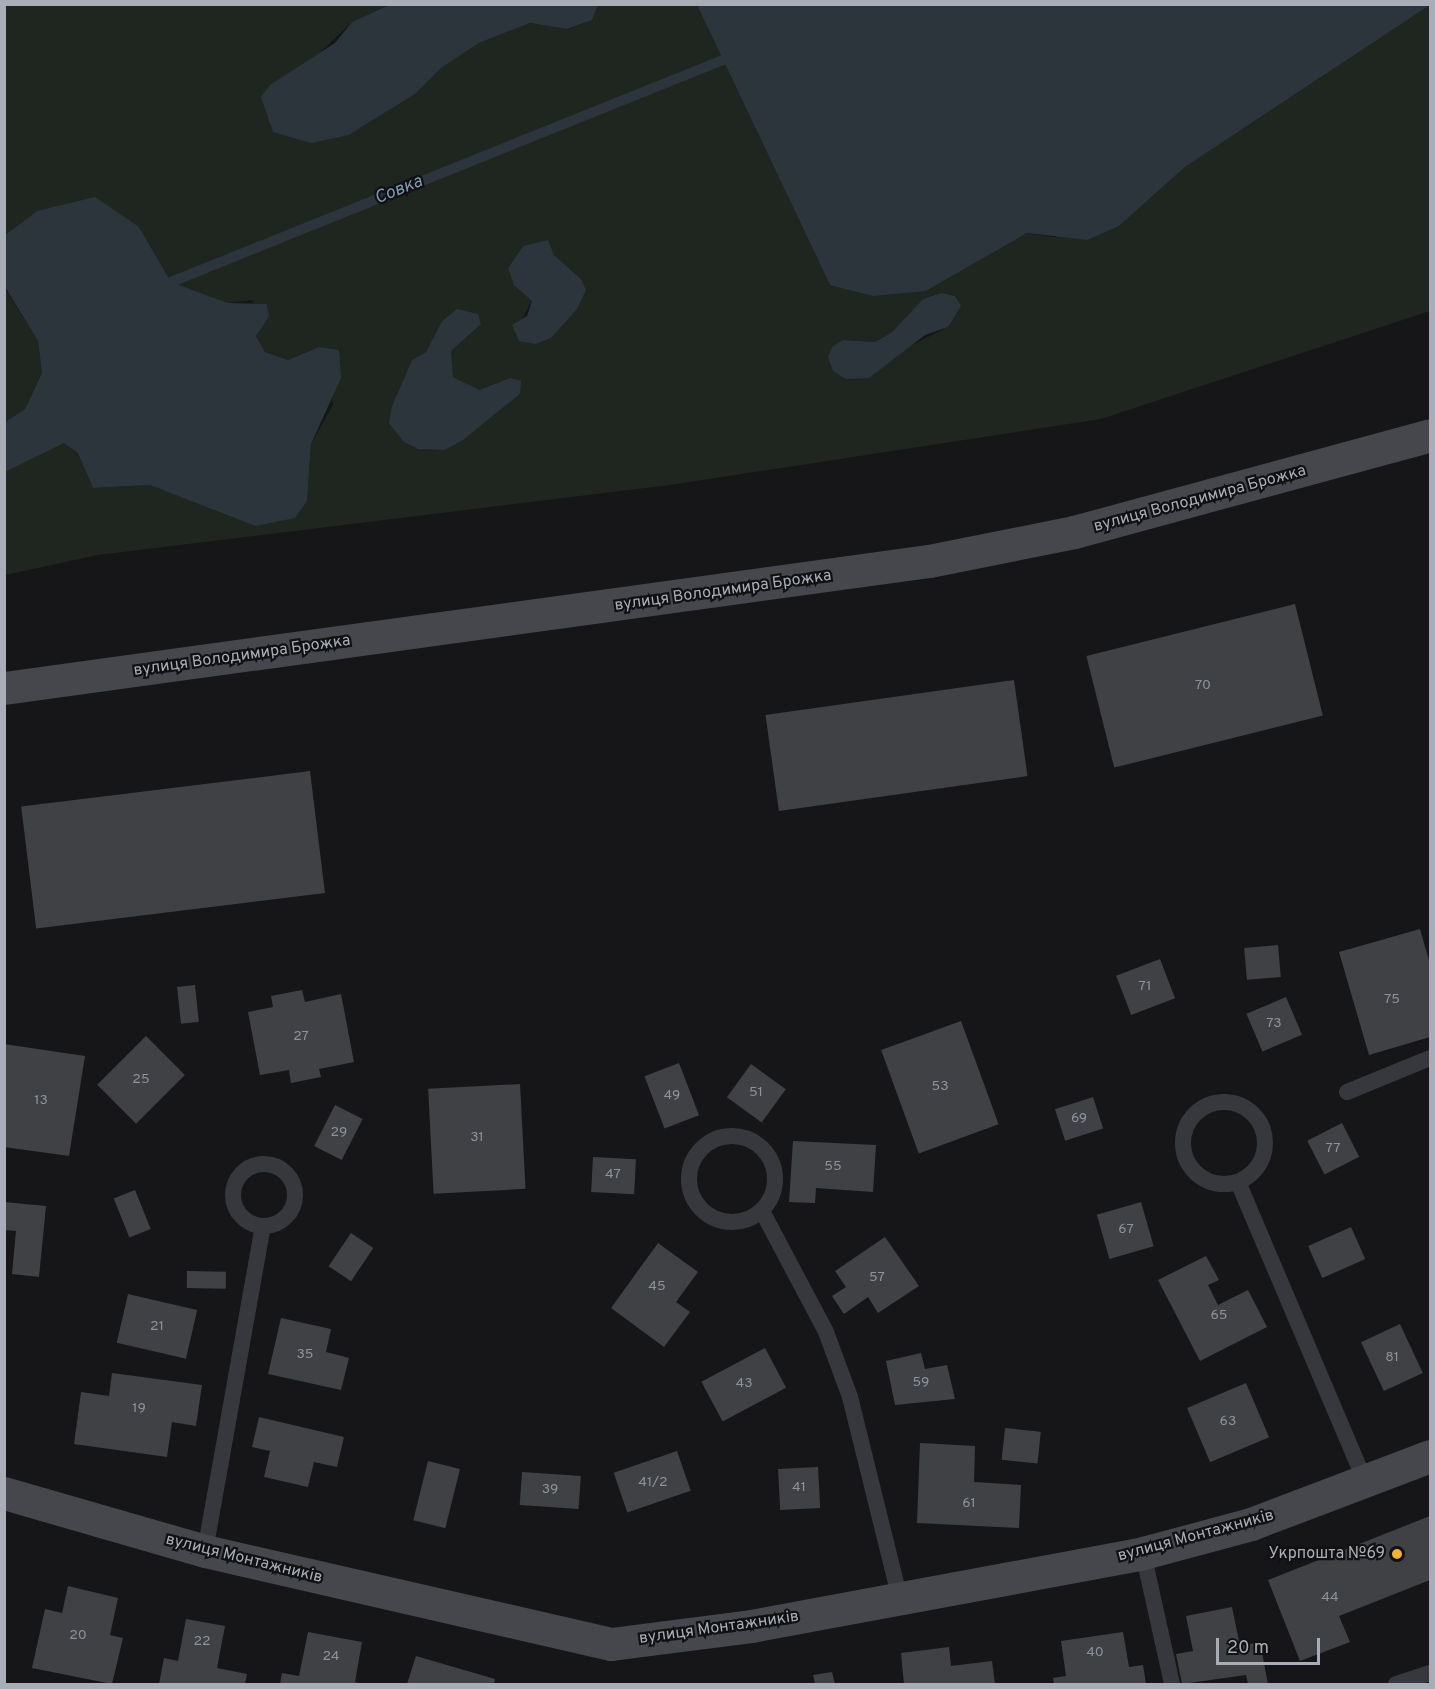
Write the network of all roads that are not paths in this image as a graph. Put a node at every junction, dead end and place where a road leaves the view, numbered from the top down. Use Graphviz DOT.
graph roads {
  1 [pos="1431,435"];
  2 [pos="4,688"];
  3 [pos="1431,1058"];
  4 [pos="1347,1092"];
  5 [pos="1238,1182"];
  6 [pos="762,1210"];
  7 [pos="263,1227"];
  8 [pos="1431,1456"];
  9 [pos="1365,1481"];
  10 [pos="4,1493"];
  11 [pos="205,1551"];
  12 [pos="1143,1553"];
  13 [pos="900,1599"];
  14 [pos="1431,1673"];
  15 [pos="1172,1684"];
  16 [pos="1396,1684"];
  1 -- 2 [label="street, вулиця Володимира Брожка"];
  3 -- 4 [label="lane"];
  5 -- 5 [label="lane"];
  5 -- 9 [label="lane"];
  6 -- 6 [label="lane"];
  6 -- 13 [label="lane"];
  7 -- 11 [label="lane"];
  8 -- 9 [label="street, вулиця Монтажників"];
  9 -- 12 [label="street, вулиця Монтажників"];
  10 -- 11 [label="street, вулиця Монтажників"];
  11 -- 13 [label="street, вулиця Монтажників"];
  12 -- 13 [label="street, вулиця Монтажників"];
  12 -- 15 [label="lane"];
  14 -- 16 [label="lane"];
}
